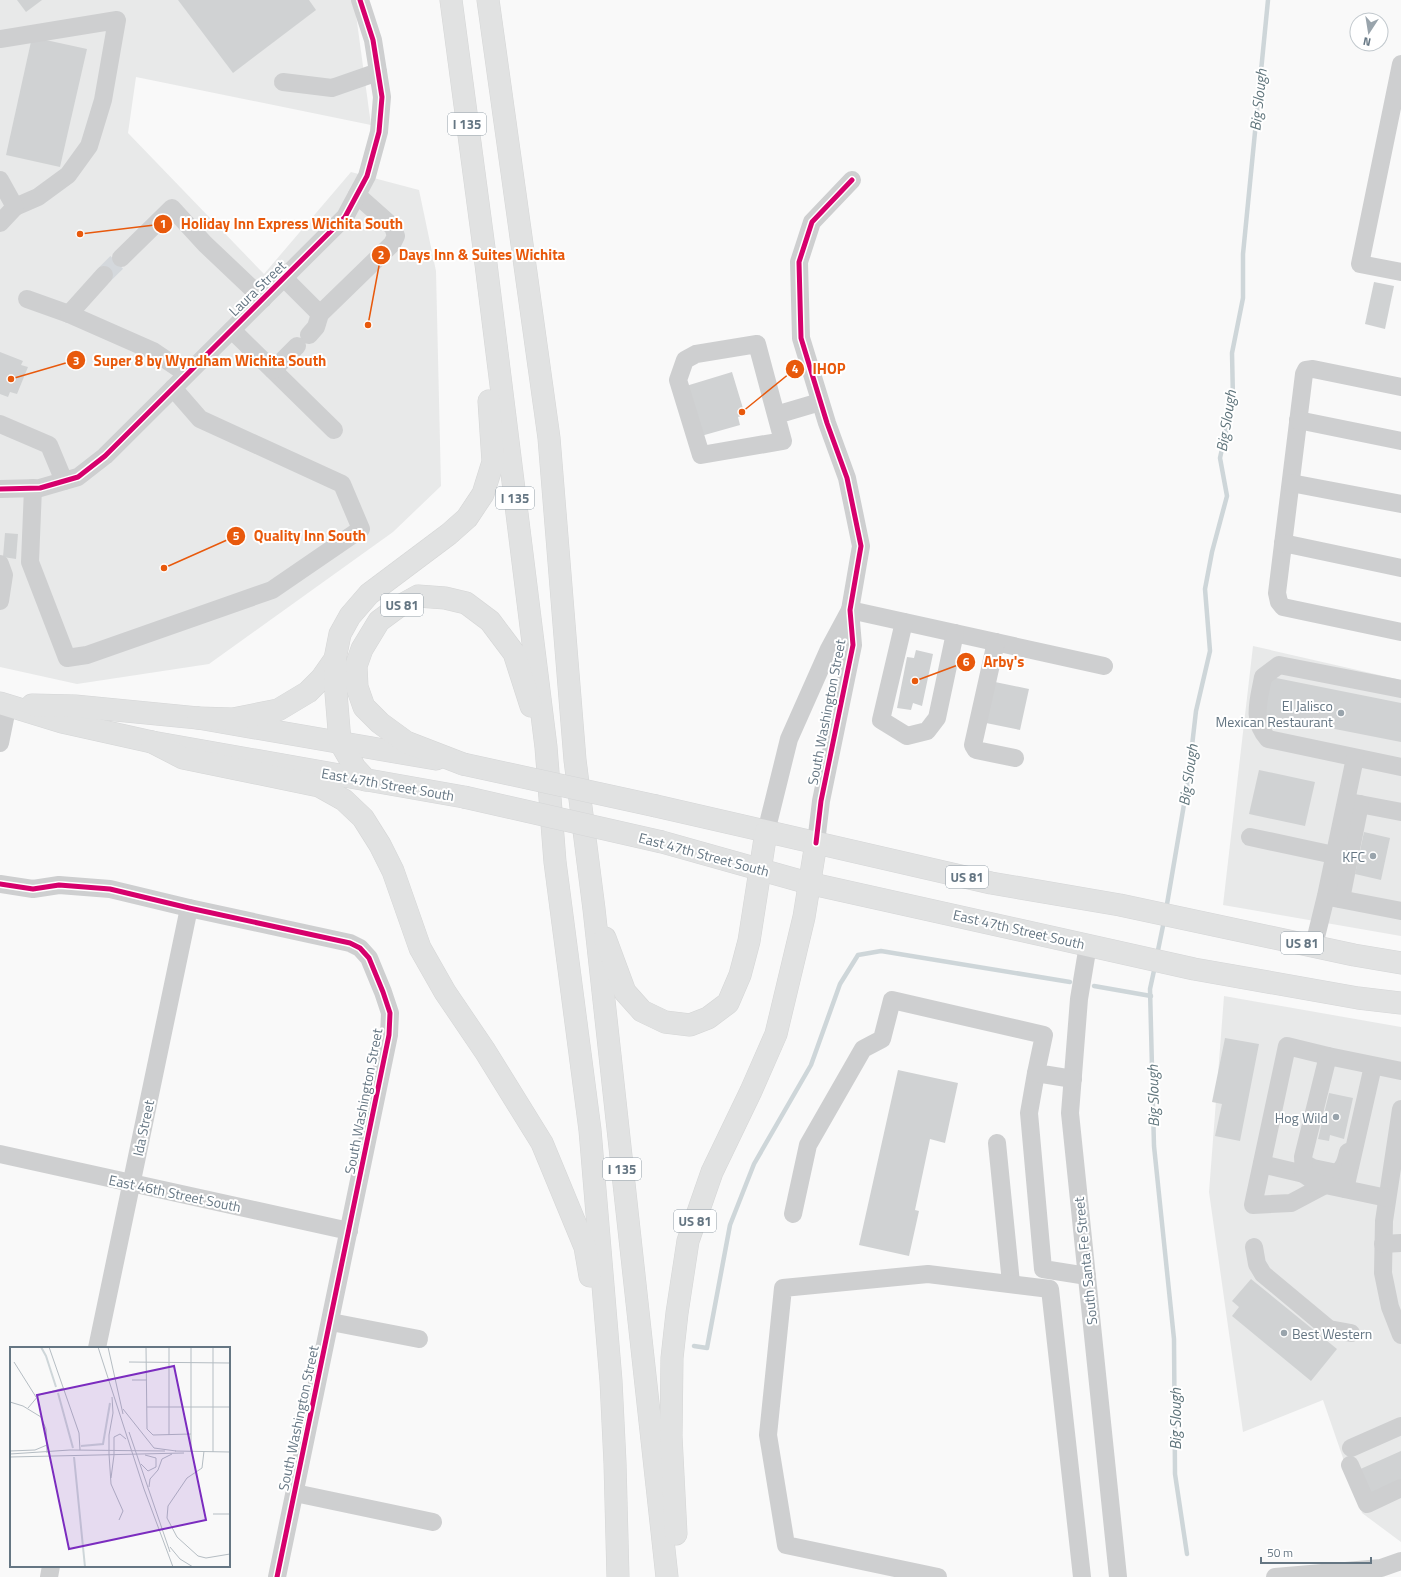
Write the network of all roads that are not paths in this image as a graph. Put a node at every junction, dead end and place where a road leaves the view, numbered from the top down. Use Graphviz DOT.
graph roads {
  1 [pos="360,0"];
  2 [pos="451,0"];
  3 [pos="488,0"];
  4 [pos="0,39"];
  5 [pos="1401,64"];
  6 [pos="378,72"];
  7 [pos="283,82"];
  8 [pos="1396,116"];
  9 [pos="0,180"];
  10 [pos="852,180"];
  11 [pos="357,195"];
  12 [pos="16,207"];
  13 [pos="0,223"];
  14 [pos="484,248"];
  15 [pos="121,258"];
  16 [pos="1401,272"];
  17 [pos="104,275"];
  18 [pos="284,278"];
  19 [pos="27,299"];
  20 [pos="263,299"];
  21 [pos="69,314"];
  22 [pos="320,314"];
  23 [pos="232,330"];
  24 [pos="273,370"];
  25 [pos="187,374"];
  26 [pos="173,388"];
  27 [pos="1401,388"];
  28 [pos="820,402"];
  29 [pos="776,415"];
  30 [pos="1298,420"];
  31 [pos="1,427"];
  32 [pos="334,430"];
  33 [pos="1401,441"];
  34 [pos="64,481"];
  35 [pos="1291,483"];
  36 [pos="32,488"];
  37 [pos="0,489"];
  38 [pos="1401,504"];
  39 [pos="1283,543"];
  40 [pos="0,564"];
  41 [pos="1401,568"];
  42 [pos="0,601"];
  43 [pos="850,610"];
  44 [pos="904,622"];
  45 [pos="1401,632"];
  46 [pos="954,633"];
  47 [pos="996,642"];
  48 [pos="335,659"];
  49 [pos="1104,666"];
  50 [pos="1401,689"];
  51 [pos="4,704"];
  52 [pos="198,718"];
  53 [pos="152,742"];
  54 [pos="340,742"];
  55 [pos="0,743"];
  56 [pos="546,747"];
  57 [pos="1015,758"];
  58 [pos="1354,758"];
  59 [pos="462,764"];
  60 [pos="1401,767"];
  61 [pos="366,780"];
  62 [pos="1353,802"];
  63 [pos="1401,812"];
  64 [pos="766,832"];
  65 [pos="1250,838"];
  66 [pos="816,843"];
  67 [pos="1334,855"];
  68 [pos="760,869"];
  69 [pos="808,882"];
  70 [pos="0,884"];
  71 [pos="1334,898"];
  72 [pos="189,908"];
  73 [pos="594,909"];
  74 [pos="1401,911"];
  75 [pos="1088,945"];
  76 [pos="1314,945"];
  77 [pos="1401,963"];
  78 [pos="1401,1003"];
  79 [pos="1328,1056"];
  80 [pos="1373,1066"];
  81 [pos="1401,1071"];
  82 [pos="1036,1074"];
  83 [pos="1073,1079"];
  84 [pos="1368,1090"];
  85 [pos="1401,1109"];
  86 [pos="997,1143"];
  87 [pos="0,1154"];
  88 [pos="1262,1164"];
  89 [pos="1304,1169"];
  90 [pos="132,1183"];
  91 [pos="1325,1185"];
  92 [pos="1345,1189"];
  93 [pos="1392,1192"];
  94 [pos="792,1214"];
  95 [pos="349,1231"];
  96 [pos="1401,1243"];
  97 [pos="1383,1244"];
  98 [pos="1254,1247"];
  99 [pos="1087,1276"];
  100 [pos="1011,1284"];
  101 [pos="331,1322"];
  102 [pos="1351,1333"];
  103 [pos="1401,1335"];
  104 [pos="419,1339"];
  105 [pos="97,1347"];
  106 [pos="610,1381"];
  107 [pos="1401,1426"];
  108 [pos="1401,1488"];
  109 [pos="295,1493"];
  110 [pos="433,1522"];
  111 [pos="1401,1561"];
  112 [pos="51,1567"];
  113 [pos="49,1577"];
  114 [pos="277,1577"];
  115 [pos="618,1577"];
  116 [pos="667,1577"];
  117 [pos="678,1577"];
  118 [pos="938,1577"];
  119 [pos="1082,1577"];
  120 [pos="1118,1577"];
  121 [pos="1275,1577"];
  1 -- 6 [label="street, Laura Street"];
  2 -- 14 [label="main road, I 135"];
  3 -- 73 [label="main road, I 135"];
  4 -- 12 [label="street"];
  5 -- 8 [label="street"];
  6 -- 7 [label="street"];
  6 -- 11 [label="street, Laura Street"];
  8 -- 16 [label="street"];
  9 -- 12 [label="street"];
  10 -- 28 [label="street, South Washington Street"];
  11 -- 18 [label="street, Laura Street"];
  11 -- 22 [label="street"];
  12 -- 13 [label="street"];
  14 -- 48 [label="main road"];
  14 -- 56 [label="main road, I 135"];
  15 -- 20 [label="street"];
  17 -- 21 [label="street"];
  18 -- 20 [label="street, Laura Street"];
  18 -- 22 [label="street"];
  19 -- 21 [label="street"];
  20 -- 23 [label="street, Laura Street"];
  21 -- 25 [label="street"];
  22 -- 24 [label="street"];
  23 -- 24 [label="street"];
  23 -- 25 [label="street, Laura Street"];
  24 -- 32 [label="street"];
  25 -- 26 [label="street, Laura Street"];
  26 -- 34 [label="street, Laura Street"];
  26 -- 36 [label="street"];
  27 -- 30 [label="street"];
  28 -- 29 [label="street"];
  28 -- 43 [label="street, South Washington Street"];
  29 -- 29 [label="street"];
  30 -- 33 [label="street"];
  30 -- 35 [label="street"];
  31 -- 34 [label="street"];
  34 -- 36 [label="street, Laura Street"];
  35 -- 38 [label="street"];
  35 -- 39 [label="street"];
  36 -- 37 [label="street, Laura Street"];
  39 -- 41 [label="street"];
  39 -- 45 [label="street"];
  40 -- 42 [label="street"];
  43 -- 44 [label="street"];
  43 -- 64 [label="street, South Washington Street"];
  43 -- 66 [label="street, South Washington Street"];
  44 -- 46 [label="street"];
  44 -- 46 [label="street"];
  46 -- 47 [label="street"];
  47 -- 49 [label="street"];
  47 -- 57 [label="street"];
  48 -- 52 [label="main road"];
  48 -- 54 [label="main road"];
  50 -- 58 [label="street"];
  51 -- 52 [label="main road"];
  51 -- 53 [label="main road, East 47th Street South"];
  51 -- 55 [label="street"];
  52 -- 54 [label="main road"];
  53 -- 61 [label="main road, East 47th Street South"];
  53 -- 106 [label="main road"];
  54 -- 59 [label="main road"];
  54 -- 61 [label="main road"];
  56 -- 59 [label="main road, US 81"];
  56 -- 106 [label="main road, I 135"];
  58 -- 60 [label="street"];
  58 -- 62 [label="street"];
  59 -- 64 [label="main road, US 81, bridge"];
  61 -- 68 [label="main road, East 47th Street South, bridge"];
  62 -- 63 [label="street"];
  62 -- 67 [label="street"];
  62 -- 71 [label="street"];
  64 -- 66 [label="main road, US 81"];
  64 -- 68 [label="main road"];
  65 -- 67 [label="street"];
  66 -- 69 [label="main road, US 81"];
  66 -- 76 [label="main road, US 81"];
  67 -- 71 [label="street"];
  68 -- 69 [label="main road, East 47th Street South"];
  68 -- 73 [label="main road"];
  69 -- 75 [label="main road, East 47th Street South"];
  69 -- 117 [label="main road, US 81"];
  70 -- 72 [label="street, South Washington Street"];
  71 -- 74 [label="street"];
  71 -- 76 [label="street"];
  72 -- 90 [label="street, Ida Street"];
  72 -- 95 [label="street, South Washington Street"];
  73 -- 116 [label="main road, I 135"];
  75 -- 78 [label="main road, East 47th Street South"];
  75 -- 83 [label="street, South Santa Fe Street"];
  76 -- 77 [label="main road, US 81"];
  79 -- 80 [label="street"];
  79 -- 88 [label="street"];
  79 -- 89 [label="street"];
  80 -- 81 [label="street"];
  80 -- 84 [label="street"];
  82 -- 83 [label="street"];
  82 -- 94 [label="street"];
  82 -- 99 [label="street"];
  83 -- 99 [label="street, South Santa Fe Street"];
  84 -- 89 [label="street"];
  84 -- 92 [label="street"];
  85 -- 93 [label="street"];
  86 -- 100 [label="street"];
  87 -- 90 [label="street, East 46th Street South"];
  88 -- 89 [label="street"];
  88 -- 91 [label="street"];
  89 -- 91 [label="street"];
  90 -- 95 [label="street, East 46th Street South"];
  90 -- 105 [label="street, Ida Street"];
  91 -- 92 [label="street"];
  92 -- 93 [label="street"];
  93 -- 97 [label="street"];
  95 -- 101 [label="street, South Washington Street"];
  96 -- 97 [label="street"];
  97 -- 103 [label="street"];
  98 -- 102 [label="street"];
  99 -- 120 [label="street, South Santa Fe Street"];
  100 -- 118 [label="street"];
  100 -- 119 [label="street"];
  101 -- 104 [label="street"];
  101 -- 109 [label="street, South Washington Street"];
  106 -- 115 [label="main road, I 135"];
  107 -- 108 [label="street"];
  109 -- 110 [label="street"];
  109 -- 114 [label="street, South Washington Street"];
  111 -- 121 [label="street"];
  112 -- 113 [label="street"];
}
